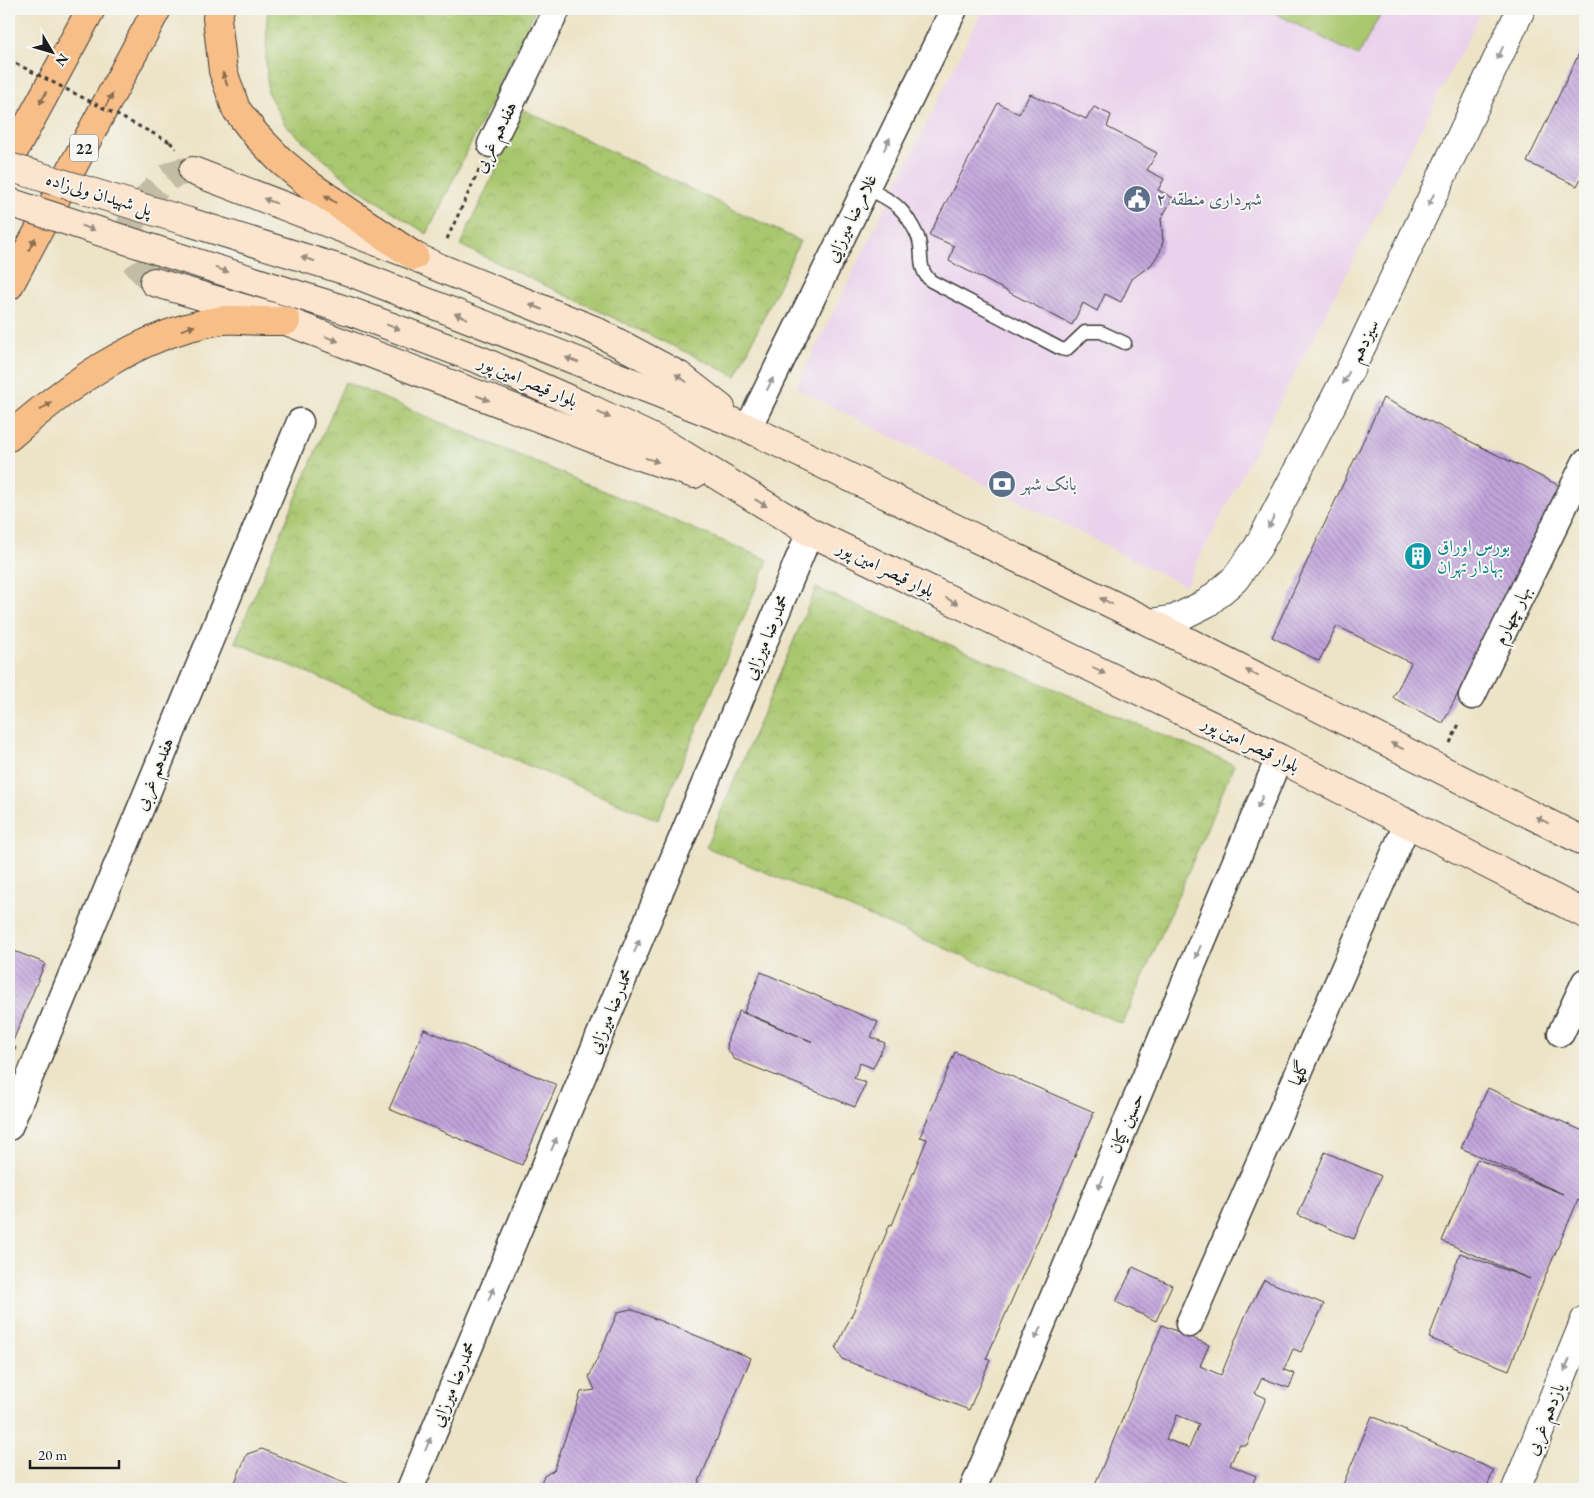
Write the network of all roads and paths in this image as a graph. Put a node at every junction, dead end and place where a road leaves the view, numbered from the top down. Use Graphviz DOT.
graph roads {
  1 [pos="91,9"];
  2 [pos="157,9"];
  3 [pos="220,9"];
  4 [pos="557,9"];
  5 [pos="954,9"];
  6 [pos="1521,9"];
  7 [pos="9,60"];
  8 [pos="170,142"];
  9 [pos="491,144"];
  10 [pos="9,160"];
  11 [pos="9,167"];
  12 [pos="193,171"];
  13 [pos="866,187"];
  14 [pos="9,202"];
  15 [pos="189,222"];
  16 [pos="175,256"];
  17 [pos="424,261"];
  18 [pos="154,282"];
  19 [pos="9,286"];
  20 [pos="286,321"];
  21 [pos="1125,343"];
  22 [pos="300,422"];
  23 [pos="748,428"];
  24 [pos="9,437"];
  25 [pos="1585,463"];
  26 [pos="735,487"];
  27 [pos="810,532"];
  28 [pos="1151,623"];
  29 [pos="1472,696"];
  30 [pos="1279,758"];
  31 [pos="1438,767"];
  32 [pos="1408,822"];
  33 [pos="1585,842"];
  34 [pos="1585,914"];
  35 [pos="1585,982"];
  36 [pos="1561,1033"];
  37 [pos="9,1127"];
  38 [pos="1585,1320"];
  39 [pos="1189,1324"];
  40 [pos="410,1489"];
  41 [pos="973,1489"];
  42 [pos="1516,1489"];
  1 -- 10 [label="highway, one-way"];
  19 -- 2 [label="highway, 22, one-way"];
  17 -- 3 [label="highway, one-way"];
  4 -- 9 [label="street, هفدهم غربی"];
  13 -- 5 [label="street, غلامرضا میرزایی, one-way"];
  6 -- 28 [label="street, سیزدهم, one-way"];
  7 -- 8 [label="path, bridge"];
  9 -- 17 [label="path, هفدهم غربی"];
  11 -- 15 [label="main road, پل شهیدان ولی‌زاده, bridge"];
  17 -- 12 [label="main road, one-way"];
  13 -- 21 [label="lane"];
  23 -- 13 [label="street, غلامرضا میرزایی, one-way"];
  14 -- 16 [label="main road, پل شهیدان ولی‌زاده, one-way, bridge"];
  23 -- 15 [label="main road, بلوار قیصر امین پور, one-way"];
  16 -- 26 [label="main road, بلوار قیصر امین پور, one-way"];
  23 -- 17 [label="main road, one-way"];
  18 -- 20 [label="main road"];
  24 -- 20 [label="highway, one-way"];
  20 -- 26 [label="main road, one-way"];
  22 -- 37 [label="street, هفدهم غربی"];
  28 -- 23 [label="main road, بلوار قیصر امین پور, one-way"];
  25 -- 29 [label="street, بهار چهارم"];
  26 -- 27 [label="main road, بلوار قیصر امین پور, one-way"];
  27 -- 30 [label="main road, بلوار قیصر امین پور, one-way"];
  40 -- 27 [label="street, محمدرضا میرزایی, one-way"];
  31 -- 28 [label="main road, بلوار قیصر امین پور, one-way"];
  29 -- 31 [label="path"];
  30 -- 32 [label="main road, بلوار قیصر امین پور"];
  30 -- 41 [label="street, حسین کیان, one-way"];
  33 -- 31 [label="main road, بلوار قیصر امین پور, one-way"];
  32 -- 34 [label="main road, بلوار قیصر امین پور"];
  32 -- 39 [label="street, گلها"];
  35 -- 36 [label="street"];
  38 -- 42 [label="street, یازدهم غربی, one-way"];
}
